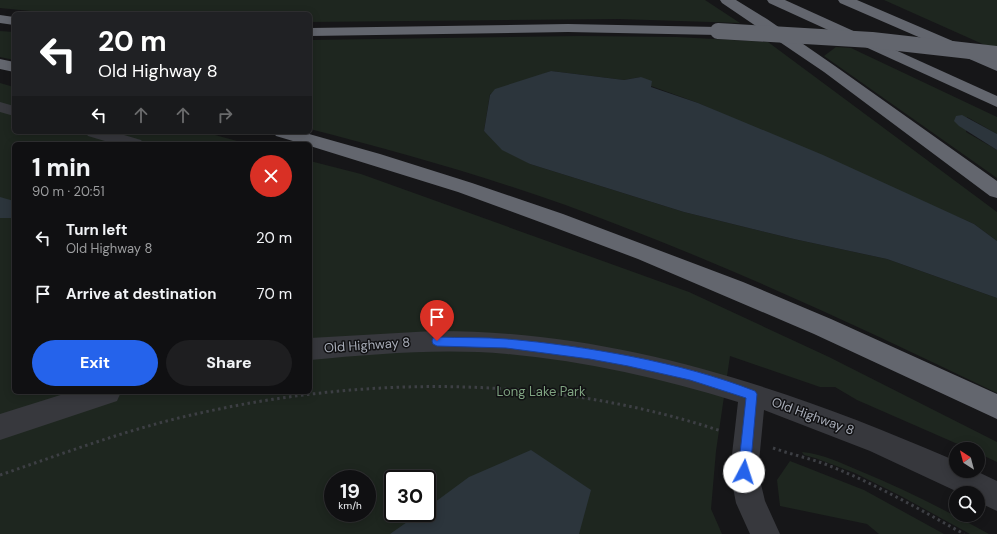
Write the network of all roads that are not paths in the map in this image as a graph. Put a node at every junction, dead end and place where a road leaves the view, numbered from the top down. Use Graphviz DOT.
graph roads {
  1 [pos="727,0"];
  2 [pos="774,0"];
  3 [pos="845,0"];
  4 [pos="866,0"];
  5 [pos="0,19"];
  6 [pos="12,21"];
  7 [pos="312,32"];
  8 [pos="962,51"];
  9 [pos="997,54"];
  10 [pos="0,64"];
  11 [pos="997,66"];
  12 [pos="12,67"];
  13 [pos="997,102"];
  14 [pos="0,107"];
  15 [pos="12,110"];
  16 [pos="101,134"];
  17 [pos="289,134"];
  18 [pos="128,142"];
  19 [pos="997,191"];
  20 [pos="312,349"];
  21 [pos="102,394"];
  22 [pos="752,394"];
  23 [pos="997,407"];
  24 [pos="0,427"];
  25 [pos="997,496"];
  26 [pos="765,534"];
  1 -- 19 [label="highway"];
  2 -- 13 [label="highway"];
  3 -- 8 [label="highway"];
  4 -- 8 [label="highway"];
  5 -- 6 [label="highway"];
  7 -- 9 [label="highway, bridge"];
  8 -- 11 [label="highway"];
  10 -- 12 [label="highway"];
  14 -- 15 [label="street"];
  16 -- 18 [label="street"];
  17 -- 23 [label="highway"];
  20 -- 22 [label="street, Old Highway 8"];
  21 -- 24 [label="street"];
  22 -- 25 [label="street, Old Highway 8"];
  22 -- 26 [label="street"];
}
